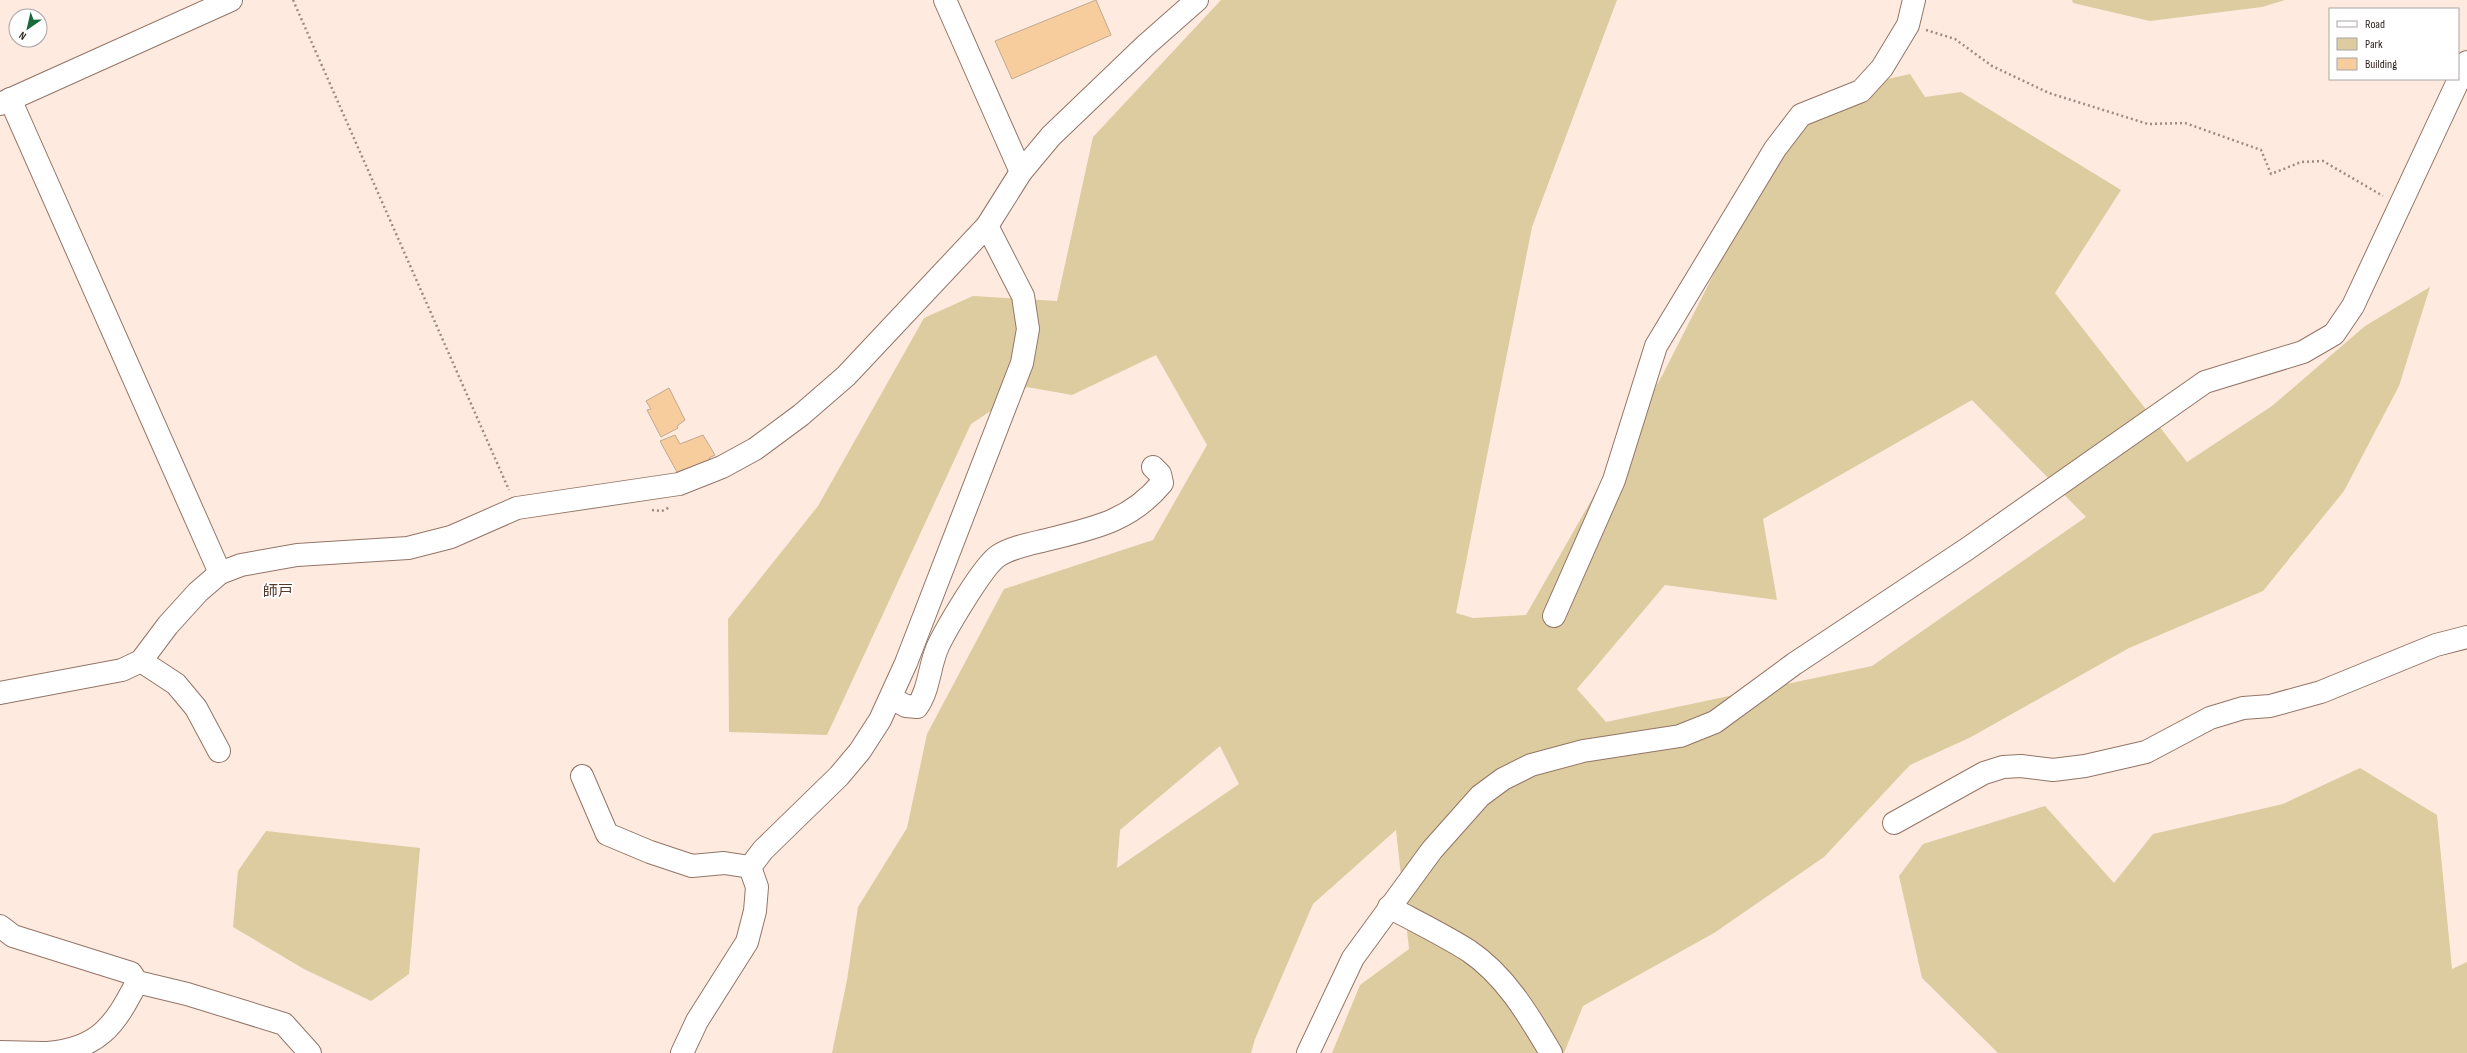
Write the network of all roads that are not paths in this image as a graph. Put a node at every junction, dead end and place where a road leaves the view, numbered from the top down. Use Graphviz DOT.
graph roads {
  1 [pos="231,0"];
  2 [pos="945,0"];
  3 [pos="1197,0"];
  4 [pos="1914,0"];
  5 [pos="2467,62"];
  6 [pos="2459,79"];
  7 [pos="2459,80"];
  8 [pos="5,102"];
  9 [pos="1021,172"];
  10 [pos="987,226"];
  11 [pos="1153,467"];
  12 [pos="220,573"];
  13 [pos="1554,616"];
  14 [pos="2467,637"];
  15 [pos="141,661"];
  16 [pos="0,693"];
  17 [pos="891,698"];
  18 [pos="219,751"];
  19 [pos="582,776"];
  20 [pos="1894,823"];
  21 [pos="750,867"];
  22 [pos="1389,907"];
  23 [pos="0,926"];
  24 [pos="138,982"];
  25 [pos="0,1052"];
  26 [pos="43,1053"];
  27 [pos="47,1053"];
  28 [pos="310,1053"];
  29 [pos="682,1053"];
  30 [pos="1308,1053"];
  31 [pos="1551,1053"];
  1 -- 8 [label="street"];
  2 -- 9 [label="street"];
  3 -- 9 [label="street"];
  4 -- 13 [label="street"];
  5 -- 6 [label="street"];
  7 -- 22 [label="street"];
  8 -- 12 [label="street"];
  9 -- 10 [label="street"];
  10 -- 12 [label="street"];
  10 -- 17 [label="street"];
  11 -- 17 [label="street"];
  12 -- 15 [label="street"];
  14 -- 20 [label="street"];
  15 -- 16 [label="street"];
  15 -- 18 [label="street"];
  17 -- 21 [label="street"];
  19 -- 21 [label="street"];
  21 -- 29 [label="street"];
  22 -- 30 [label="street"];
  22 -- 31 [label="street"];
  23 -- 24 [label="street"];
  24 -- 27 [label="street"];
  24 -- 28 [label="street"];
  25 -- 26 [label="street"];
}
